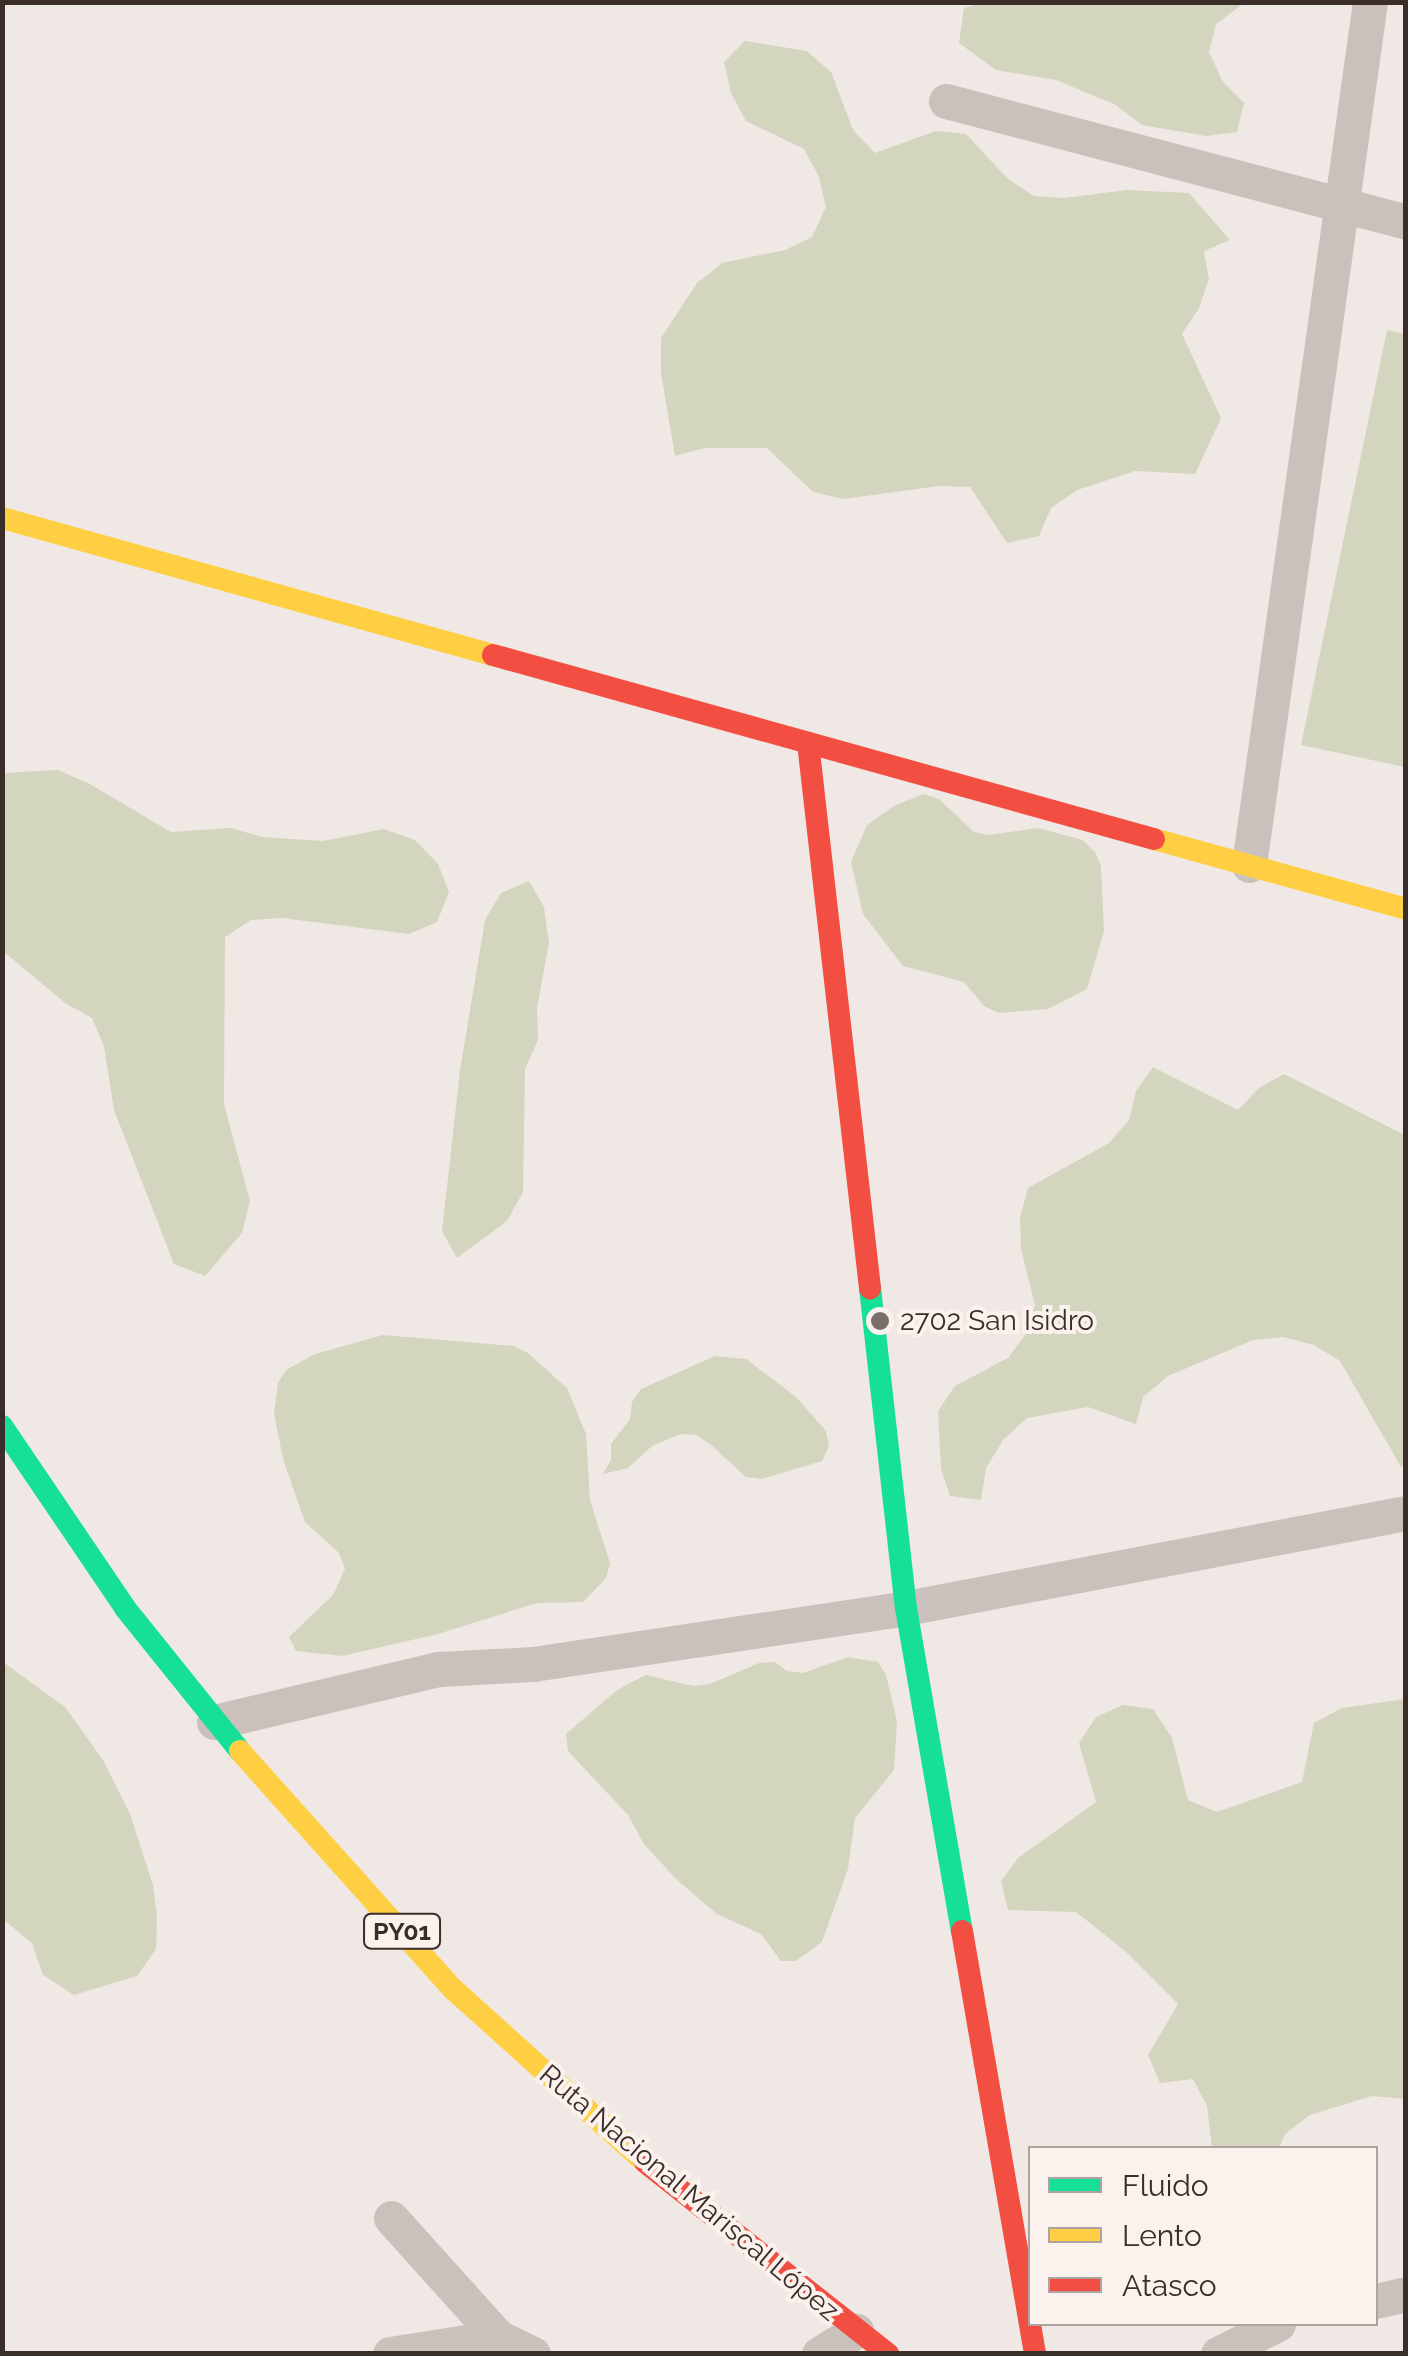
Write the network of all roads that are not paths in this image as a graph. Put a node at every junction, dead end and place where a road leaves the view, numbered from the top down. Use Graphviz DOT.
graph roads {
  1 [pos="1370,2"];
  2 [pos="946,101"];
  3 [pos="1341,207"];
  4 [pos="1406,222"];
  5 [pos="2,518"];
  6 [pos="808,742"];
  7 [pos="1248,865"];
  8 [pos="1406,908"];
  9 [pos="2,1426"];
  10 [pos="1406,1513"];
  11 [pos="906,1608"];
  12 [pos="214,1722"];
  13 [pos="391,2218"];
  14 [pos="1406,2294"];
  15 [pos="1378,2301"];
  16 [pos="1028,2314"];
  17 [pos="1030,2326"];
  18 [pos="1274,2326"];
  19 [pos="856,2331"];
  20 [pos="499,2345"];
  21 [pos="390,2354"];
  22 [pos="533,2354"];
  23 [pos="819,2354"];
  24 [pos="888,2354"];
  25 [pos="1035,2354"];
  26 [pos="1218,2354"];
  1 -- 3 [label="street"];
  2 -- 3 [label="street"];
  3 -- 4 [label="street"];
  3 -- 7 [label="street"];
  5 -- 6 [label="main road"];
  6 -- 7 [label="main road"];
  6 -- 11 [label="main road"];
  7 -- 8 [label="main road"];
  9 -- 12 [label="main road, Ruta Nacional Mariscal López / PY01"];
  10 -- 11 [label="street"];
  11 -- 12 [label="street"];
  11 -- 16 [label="main road"];
  12 -- 19 [label="main road, Ruta Nacional Mariscal López / PY01"];
  13 -- 20 [label="street"];
  14 -- 15 [label="street"];
  17 -- 25 [label="main road"];
  18 -- 26 [label="street"];
  19 -- 23 [label="street"];
  19 -- 24 [label="main road, Ruta Nacional Mariscal López / PY01"];
  20 -- 21 [label="street"];
  20 -- 22 [label="street"];
}
